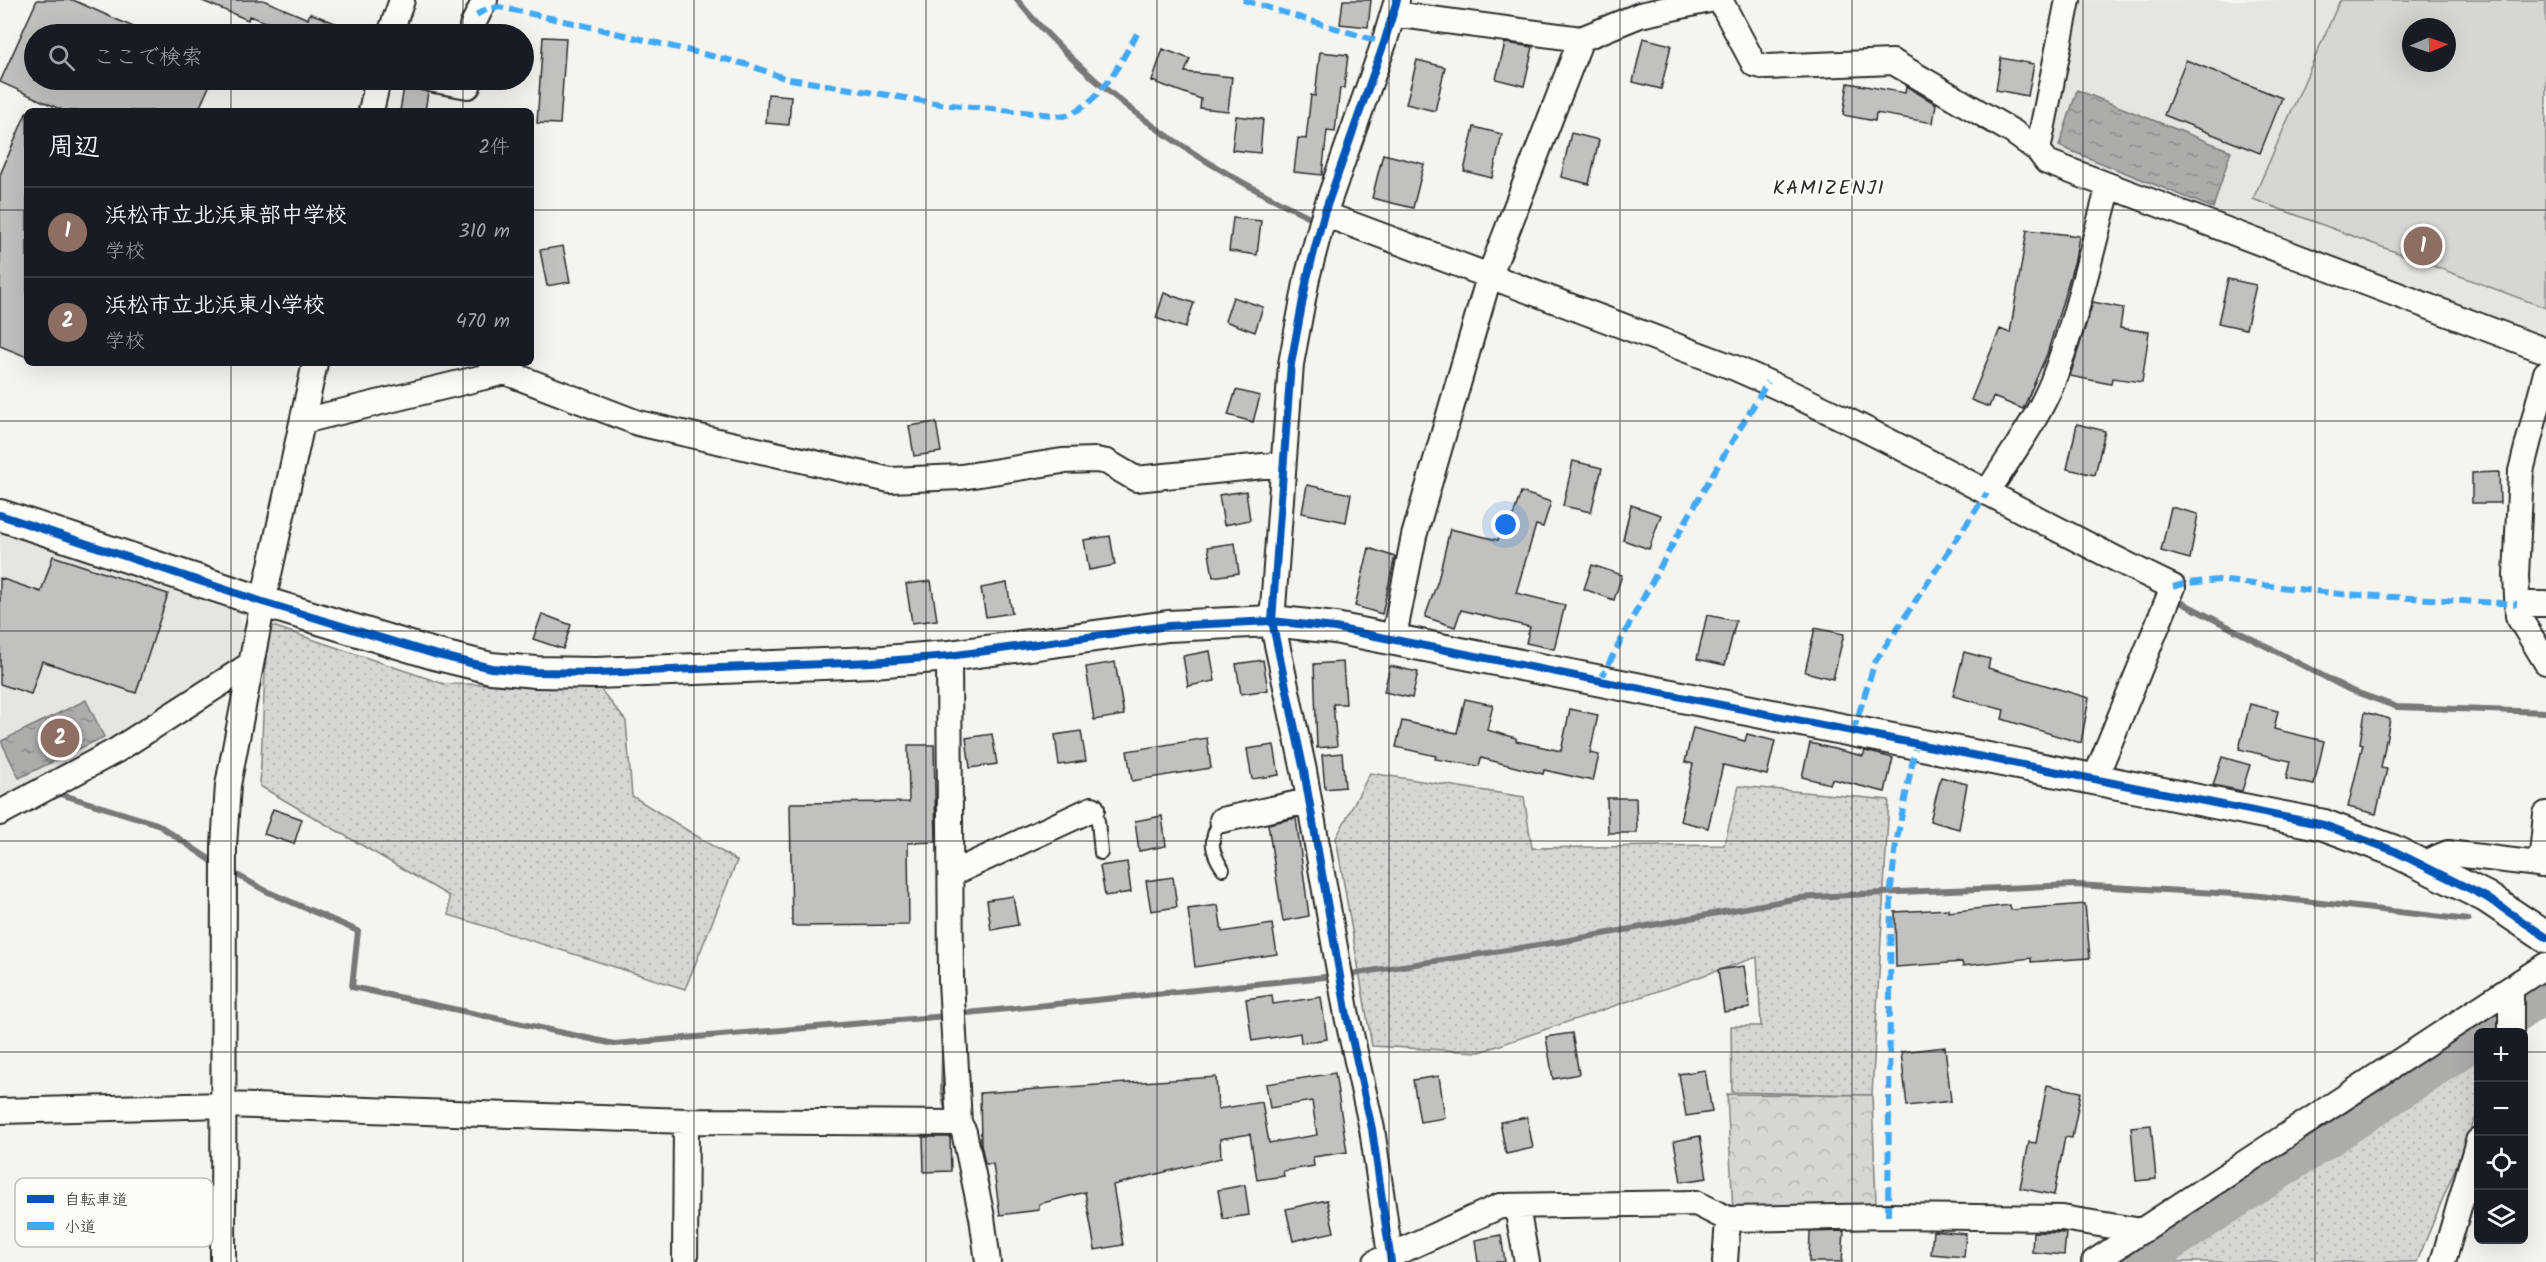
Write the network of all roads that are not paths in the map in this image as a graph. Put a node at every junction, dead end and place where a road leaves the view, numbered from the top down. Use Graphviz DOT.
graph roads {
  1 [pos="402,0"];
  2 [pos="485,0"];
  3 [pos="1709,0"];
  4 [pos="1720,0"];
  5 [pos="2068,0"];
  6 [pos="1395,7"];
  7 [pos="394,24"];
  8 [pos="473,24"];
  9 [pos="1581,39"];
  10 [pos="376,90"];
  11 [pos="372,108"];
  12 [pos="2038,150"];
  13 [pos="2109,186"];
  14 [pos="1324,214"];
  15 [pos="1489,277"];
  16 [pos="2546,351"];
  17 [pos="314,366"];
  18 [pos="2546,373"];
  19 [pos="303,422"];
  20 [pos="1283,464"];
  21 [pos="1987,493"];
  22 [pos="0,515"];
  23 [pos="263,602"];
  24 [pos="2517,604"];
  25 [pos="2546,604"];
  26 [pos="1272,621"];
  27 [pos="1393,641"];
  28 [pos="949,656"];
  29 [pos="2546,662"];
  30 [pos="251,664"];
  31 [pos="2094,781"];
  32 [pos="1308,801"];
  33 [pos="1092,809"];
  34 [pos="0,813"];
  35 [pos="2546,814"];
  36 [pos="1222,820"];
  37 [pos="1101,853"];
  38 [pos="2421,864"];
  39 [pos="2543,865"];
  40 [pos="1223,869"];
  41 [pos="951,874"];
  42 [pos="2546,937"];
  43 [pos="2546,965"];
  44 [pos="2511,1015"];
  45 [pos="224,1105"];
  46 [pos="0,1111"];
  47 [pos="686,1121"];
  48 [pos="959,1123"];
  49 [pos="2474,1155"];
  50 [pos="1517,1208"];
  51 [pos="1728,1220"];
  52 [pos="2142,1231"];
  53 [pos="1385,1260"];
  54 [pos="223,1262"];
  55 [pos="685,1262"];
  56 [pos="988,1262"];
  57 [pos="1527,1262"];
  58 [pos="1725,1262"];
  59 [pos="2094,1262"];
  60 [pos="2443,1262"];
  1 -- 7 [label="street"];
  2 -- 8 [label="street"];
  3 -- 9 [label="street"];
  4 -- 12 [label="street"];
  5 -- 12 [label="street"];
  6 -- 9 [label="street"];
  6 -- 14 [label="street"];
  9 -- 15 [label="street"];
  10 -- 11 [label="street"];
  12 -- 13 [label="street"];
  13 -- 16 [label="street"];
  13 -- 21 [label="street"];
  14 -- 15 [label="street"];
  14 -- 20 [label="street"];
  15 -- 21 [label="street"];
  15 -- 27 [label="street"];
  17 -- 19 [label="street"];
  18 -- 24 [label="street"];
  19 -- 20 [label="street"];
  19 -- 23 [label="street"];
  20 -- 26 [label="street"];
  21 -- 31 [label="street"];
  22 -- 23 [label="street"];
  23 -- 28 [label="street"];
  23 -- 30 [label="street"];
  24 -- 25 [label="street"];
  24 -- 29 [label="street"];
  26 -- 27 [label="street"];
  26 -- 28 [label="street"];
  26 -- 32 [label="street"];
  27 -- 31 [label="street"];
  28 -- 41 [label="street"];
  30 -- 34 [label="street"];
  30 -- 45 [label="street"];
  31 -- 38 [label="street"];
  32 -- 36 [label="street"];
  32 -- 53 [label="street"];
  33 -- 37 [label="lane"];
  33 -- 41 [label="street"];
  35 -- 39 [label="street"];
  36 -- 40 [label="lane"];
  38 -- 39 [label="street"];
  38 -- 42 [label="street"];
  41 -- 48 [label="street"];
  43 -- 44 [label="street"];
  44 -- 52 [label="street"];
  45 -- 46 [label="street"];
  45 -- 47 [label="street"];
  45 -- 54 [label="street"];
  47 -- 48 [label="street"];
  47 -- 55 [label="street"];
  48 -- 56 [label="street"];
  49 -- 60 [label="street"];
  50 -- 51 [label="street"];
  50 -- 53 [label="street"];
  50 -- 57 [label="street"];
  51 -- 52 [label="street"];
  51 -- 58 [label="street"];
  52 -- 59 [label="street"];
}
